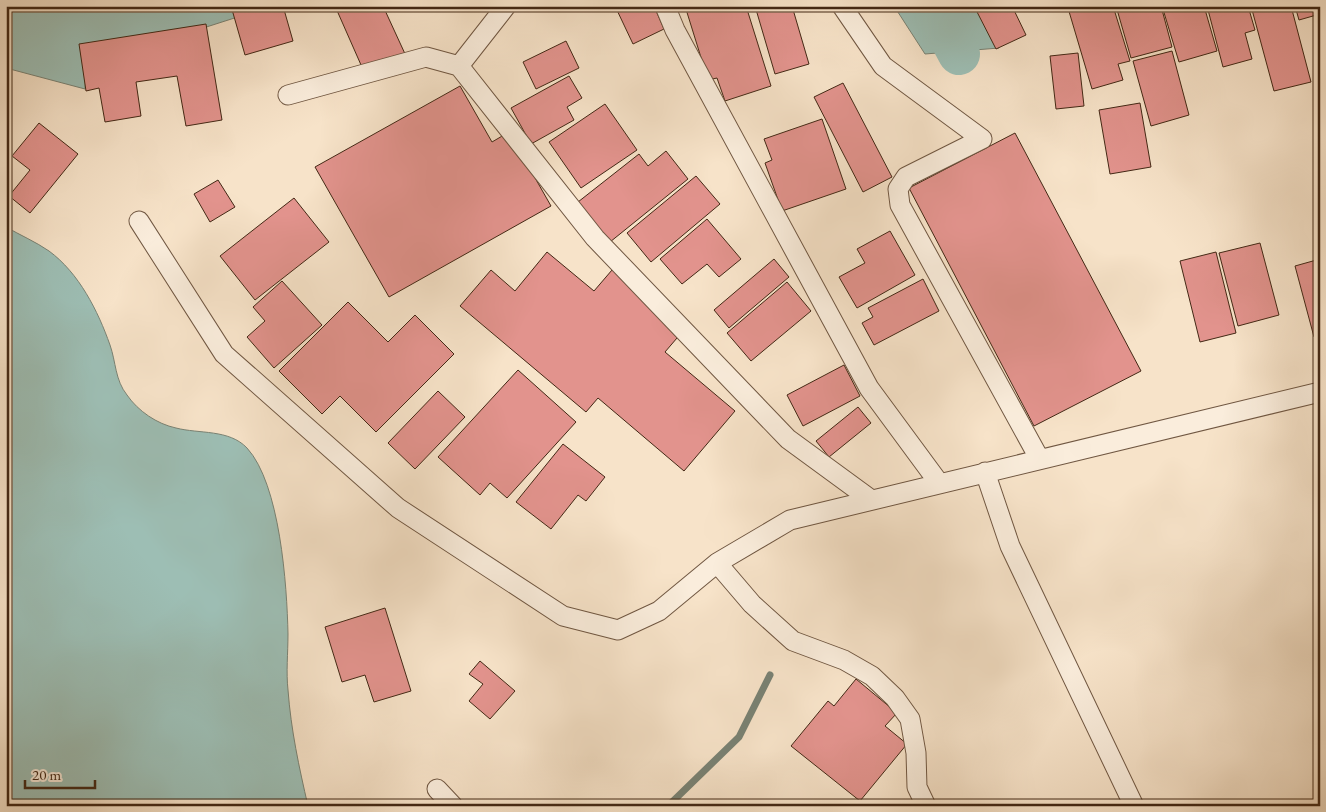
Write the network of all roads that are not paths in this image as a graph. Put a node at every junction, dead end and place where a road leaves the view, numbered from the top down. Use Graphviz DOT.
graph roads {
  1 [pos="506,6"];
  2 [pos="665,6"];
  3 [pos="842,6"];
  4 [pos="460,66"];
  5 [pos="288,95"];
  6 [pos="138,221"];
  7 [pos="1320,392"];
  8 [pos="1039,458"];
  9 [pos="985,472"];
  10 [pos="939,483"];
  11 [pos="870,499"];
  12 [pos="717,563"];
  13 [pos="437,789"];
  14 [pos="453,806"];
  15 [pos="926,806"];
  16 [pos="1134,806"];
  1 -- 4 [label="street"];
  2 -- 10 [label="street"];
  3 -- 8 [label="street"];
  4 -- 5 [label="street"];
  4 -- 11 [label="street"];
  6 -- 12 [label="street"];
  7 -- 8 [label="street"];
  8 -- 9 [label="street"];
  9 -- 10 [label="street"];
  9 -- 16 [label="street"];
  10 -- 11 [label="street"];
  11 -- 12 [label="street"];
  12 -- 15 [label="street"];
  13 -- 14 [label="street"];
}
